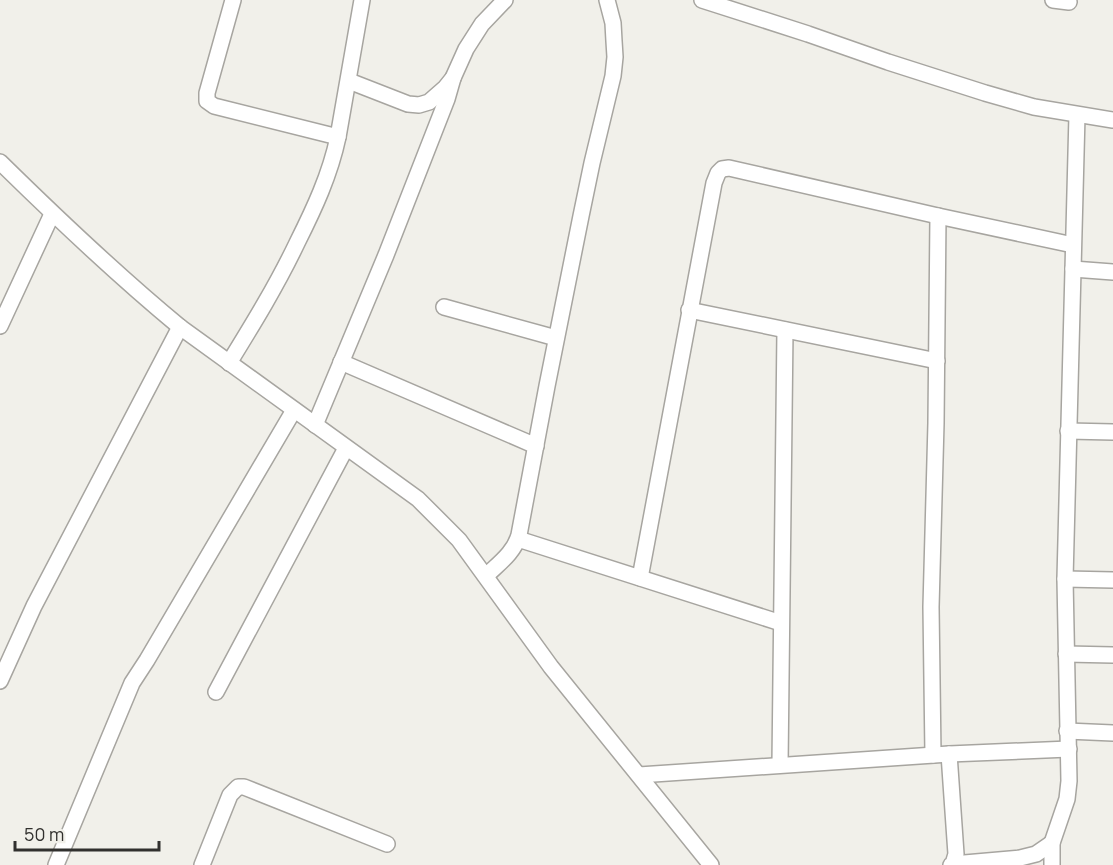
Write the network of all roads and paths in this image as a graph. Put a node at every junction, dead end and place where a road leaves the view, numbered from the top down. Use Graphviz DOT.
graph roads {
  1 [pos="233,0"];
  2 [pos="362,0"];
  3 [pos="505,0"];
  4 [pos="607,0"];
  5 [pos="702,0"];
  6 [pos="453,78"];
  7 [pos="349,81"];
  8 [pos="1077,115"];
  9 [pos="1113,120"];
  10 [pos="338,136"];
  11 [pos="0,162"];
  12 [pos="52,214"];
  13 [pos="938,216"];
  14 [pos="1073,245"];
  15 [pos="1073,269"];
  16 [pos="1113,272"];
  17 [pos="444,307"];
  18 [pos="690,310"];
  19 [pos="0,326"];
  20 [pos="180,327"];
  21 [pos="785,330"];
  22 [pos="556,338"];
  23 [pos="341,362"];
  24 [pos="937,362"];
  25 [pos="229,363"];
  26 [pos="294,410"];
  27 [pos="315,425"];
  28 [pos="1068,431"];
  29 [pos="1113,432"];
  30 [pos="536,446"];
  31 [pos="346,448"];
  32 [pos="518,539"];
  33 [pos="486,576"];
  34 [pos="640,578"];
  35 [pos="1065,579"];
  36 [pos="1113,580"];
  37 [pos="781,623"];
  38 [pos="1066,654"];
  39 [pos="1113,655"];
  40 [pos="0,681"];
  41 [pos="216,692"];
  42 [pos="1067,731"];
  43 [pos="1113,733"];
  44 [pos="1069,749"];
  45 [pos="941,754"];
  46 [pos="780,765"];
  47 [pos="639,775"];
  48 [pos="387,843"];
  49 [pos="1053,843"];
  50 [pos="56,865"];
  51 [pos="202,865"];
  52 [pos="711,865"];
  53 [pos="952,865"];
  54 [pos="1052,865"];
  1 -- 10 [label="street"];
  2 -- 7 [label="street"];
  3 -- 6 [label="street"];
  4 -- 22 [label="street"];
  5 -- 8 [label="street"];
  6 -- 7 [label="street"];
  6 -- 23 [label="street"];
  7 -- 10 [label="street"];
  8 -- 9 [label="street"];
  8 -- 14 [label="street"];
  10 -- 25 [label="street"];
  11 -- 12 [label="street"];
  12 -- 19 [label="street"];
  12 -- 20 [label="street"];
  13 -- 14 [label="street"];
  13 -- 18 [label="street"];
  13 -- 24 [label="street"];
  14 -- 15 [label="street"];
  15 -- 16 [label="street"];
  15 -- 28 [label="street"];
  17 -- 22 [label="street"];
  18 -- 21 [label="street"];
  18 -- 34 [label="street"];
  20 -- 25 [label="street"];
  20 -- 40 [label="street"];
  21 -- 24 [label="street"];
  21 -- 37 [label="street"];
  22 -- 30 [label="street"];
  23 -- 27 [label="street"];
  23 -- 30 [label="street"];
  24 -- 45 [label="street"];
  25 -- 26 [label="street"];
  26 -- 27 [label="street"];
  26 -- 50 [label="street"];
  27 -- 31 [label="street"];
  28 -- 29 [label="street"];
  28 -- 35 [label="street"];
  30 -- 32 [label="street"];
  31 -- 33 [label="street"];
  31 -- 41 [label="street"];
  32 -- 33 [label="street"];
  32 -- 34 [label="street"];
  33 -- 47 [label="street"];
  34 -- 37 [label="street"];
  35 -- 36 [label="street"];
  35 -- 38 [label="street"];
  37 -- 46 [label="street"];
  38 -- 39 [label="street"];
  38 -- 42 [label="street"];
  42 -- 43 [label="street"];
  42 -- 44 [label="street"];
  44 -- 45 [label="street"];
  44 -- 49 [label="street"];
  45 -- 46 [label="street"];
  45 -- 53 [label="street"];
  46 -- 47 [label="street"];
  47 -- 52 [label="street"];
  48 -- 51 [label="street"];
  49 -- 53 [label="street"];
  49 -- 54 [label="street"];
}
